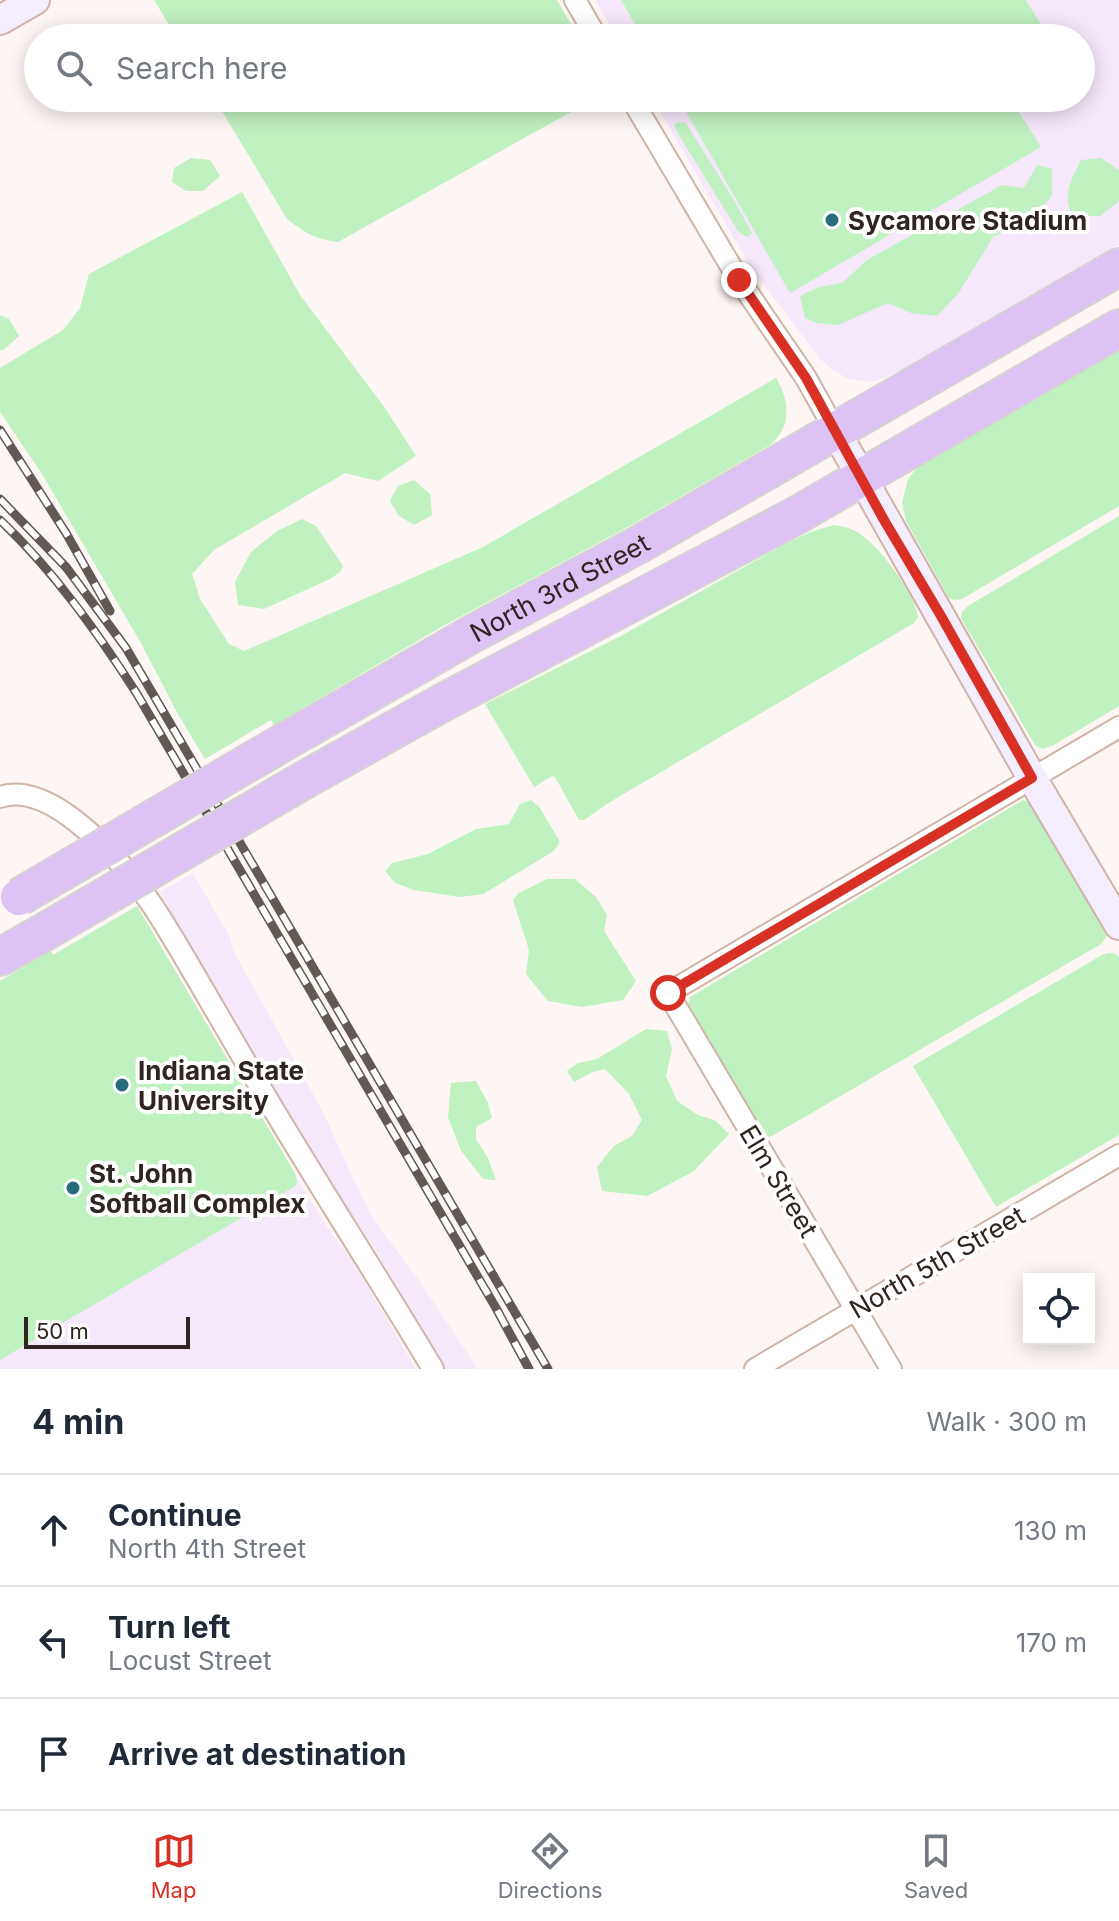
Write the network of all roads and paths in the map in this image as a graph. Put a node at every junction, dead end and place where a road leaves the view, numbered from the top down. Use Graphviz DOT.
graph roads {
  1 [pos="35,0"];
  2 [pos="575,0"];
  3 [pos="0,20"];
  4 [pos="589,24"];
  5 [pos="639,112"];
  6 [pos="1119,267"];
  7 [pos="1119,328"];
  8 [pos="836,432"];
  9 [pos="862,479"];
  10 [pos="1119,727"];
  11 [pos="1032,778"];
  12 [pos="0,797"];
  13 [pos="10,903"];
  14 [pos="1119,925"];
  15 [pos="0,957"];
  16 [pos="1119,1155"];
  17 [pos="855,1310"];
  18 [pos="433,1369"];
  19 [pos="755,1369"];
  20 [pos="891,1369"];
  1 -- 3 [label="street"];
  2 -- 4 [label="street"];
  5 -- 8 [label="street"];
  6 -- 8 [label="highway, North 3rd Street"];
  7 -- 9 [label="highway, North 3rd Street"];
  8 -- 9 [label="street"];
  8 -- 13 [label="highway, North 3rd Street, bridge"];
  9 -- 11 [label="street"];
  9 -- 15 [label="highway, North 3rd Street, bridge"];
  10 -- 11 [label="street"];
  11 -- 14 [label="street"];
  11 -- 17 [label="street, Elm Street"];
  12 -- 18 [label="street"];
  16 -- 17 [label="street, North 5th Street"];
  17 -- 19 [label="street, North 5th Street"];
  17 -- 20 [label="street, Elm Street"];
}
